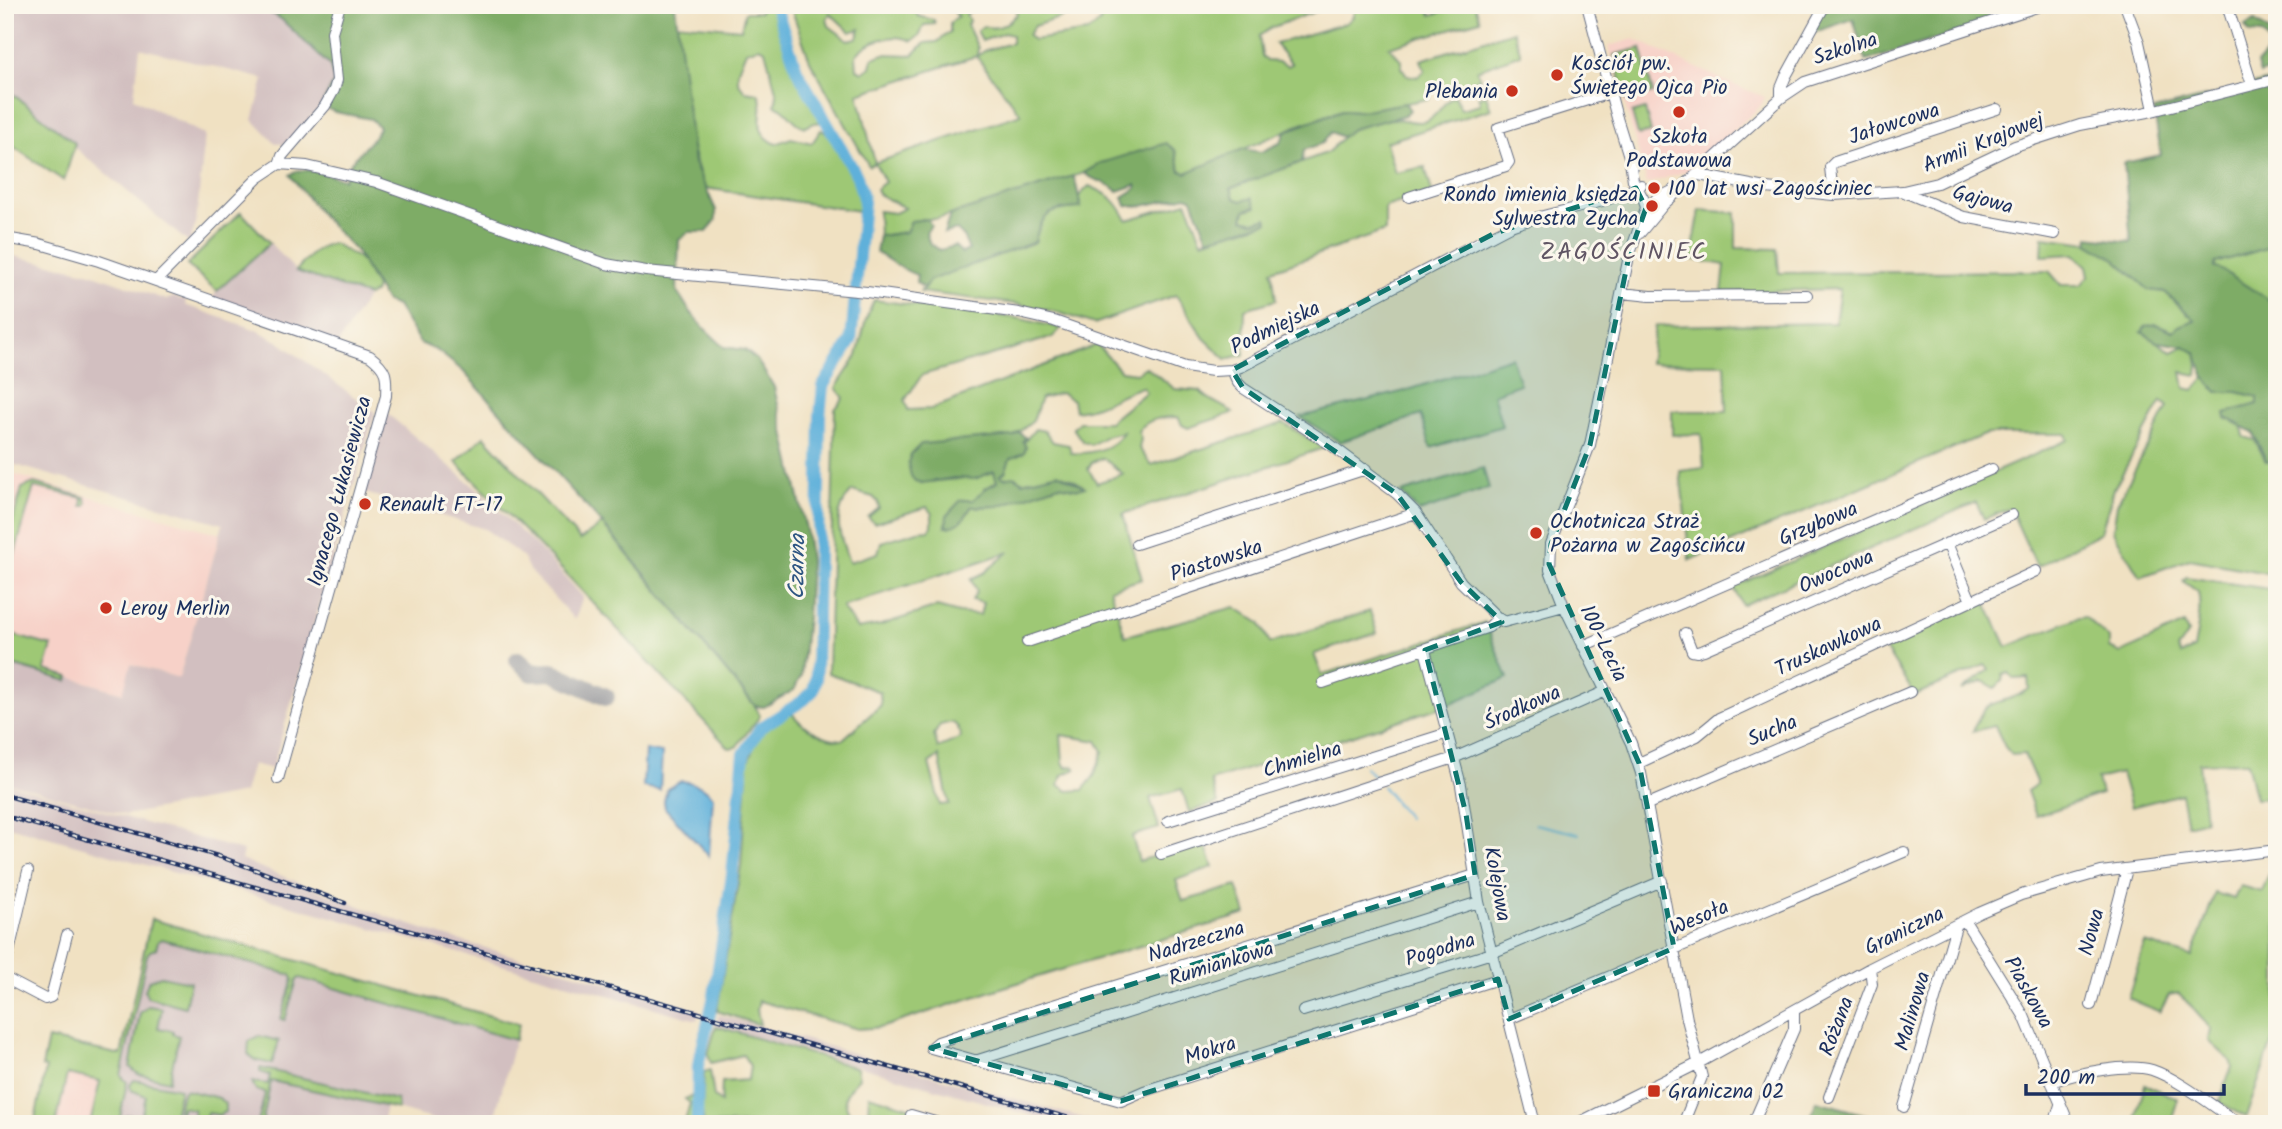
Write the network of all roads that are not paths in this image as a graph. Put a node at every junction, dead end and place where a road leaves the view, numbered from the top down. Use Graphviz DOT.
graph roads {
  1 [pos="340,5"];
  2 [pos="1587,5"];
  3 [pos="1825,5"];
  4 [pos="2043,5"];
  5 [pos="2125,5"];
  6 [pos="2227,5"];
  7 [pos="2277,79"];
  8 [pos="2252,85"];
  9 [pos="1610,93"];
  10 [pos="1782,98"];
  11 [pos="1997,109"];
  12 [pos="2154,110"];
  13 [pos="279,164"];
  14 [pos="1694,178"];
  15 [pos="1638,186"];
  16 [pos="1903,191"];
  17 [pos="1833,195"];
  18 [pos="1409,197"];
  19 [pos="1652,205"];
  20 [pos="2055,234"];
  21 [pos="5,238"];
  22 [pos="156,281"];
  23 [pos="1622,293"];
  24 [pos="1807,295"];
  25 [pos="1232,370"];
  26 [pos="1366,469"];
  27 [pos="1992,469"];
  28 [pos="1416,513"];
  29 [pos="2012,515"];
  30 [pos="1947,543"];
  31 [pos="1136,544"];
  32 [pos="2036,571"];
  33 [pos="1970,601"];
  34 [pos="1564,606"];
  35 [pos="1498,618"];
  36 [pos="1685,634"];
  37 [pos="1027,642"];
  38 [pos="1583,646"];
  39 [pos="1425,650"];
  40 [pos="1323,682"];
  41 [pos="1606,691"];
  42 [pos="1910,692"];
  43 [pos="1448,733"];
  44 [pos="1454,758"];
  45 [pos="1639,763"];
  46 [pos="278,779"];
  47 [pos="1648,804"];
  48 [pos="1168,821"];
  49 [pos="2277,850"];
  50 [pos="1904,852"];
  51 [pos="1161,854"];
  52 [pos="2127,869"];
  53 [pos="28,871"];
  54 [pos="1475,875"];
  55 [pos="1662,881"];
  56 [pos="1479,902"];
  57 [pos="1961,923"];
  58 [pos="67,935"];
  59 [pos="1674,948"];
  60 [pos="1492,953"];
  61 [pos="1870,968"];
  62 [pos="5,969"];
  63 [pos="5,978"];
  64 [pos="1498,979"];
  65 [pos="2091,1005"];
  66 [pos="1303,1011"];
  67 [pos="1794,1012"];
  68 [pos="1509,1019"];
  69 [pos="931,1048"];
  70 [pos="975,1061"];
  71 [pos="1697,1064"];
  72 [pos="2052,1082"];
  73 [pos="1829,1097"];
  74 [pos="2060,1105"];
  75 [pos="1905,1107"];
  76 [pos="911,1115"];
  77 [pos="942,1124"];
  78 [pos="1535,1124"];
  79 [pos="1576,1124"];
  80 [pos="1683,1124"];
  81 [pos="1753,1124"];
  82 [pos="2054,1124"];
  83 [pos="2069,1124"];
  84 [pos="2240,1124"];
  1 -- 13 [label="street"];
  2 -- 9 [label="street"];
  3 -- 10 [label="street"];
  4 -- 10 [label="street, Szkolna"];
  5 -- 12 [label="street"];
  6 -- 8 [label="street"];
  7 -- 8 [label="street, Armii Krajowej"];
  8 -- 12 [label="street, Armii Krajowej"];
  9 -- 15 [label="street"];
  9 -- 18 [label="street"];
  10 -- 14 [label="street, Szkolna"];
  11 -- 17 [label="street, Jałowcowa"];
  12 -- 16 [label="street, Armii Krajowej"];
  13 -- 22 [label="street"];
  13 -- 25 [label="street, Podmiejska"];
  14 -- 17 [label="street, Armii Krajowej"];
  14 -- 19 [label="street, Szkolna"];
  15 -- 19 [label="street"];
  15 -- 25 [label="street, Podmiejska"];
  16 -- 17 [label="street, Armii Krajowej"];
  16 -- 20 [label="street, Gajowa"];
  19 -- 23 [label="street, 100-Lecia"];
  21 -- 22 [label="street, Ignacego Łukasiewicza"];
  22 -- 46 [label="street, Ignacego Łukasiewicza"];
  23 -- 24 [label="street"];
  23 -- 34 [label="street, 100-Lecia"];
  25 -- 26 [label="street"];
  26 -- 28 [label="street"];
  26 -- 31 [label="street"];
  27 -- 38 [label="street, Grzybowa"];
  28 -- 35 [label="street"];
  28 -- 37 [label="street, Piastowska"];
  29 -- 30 [label="street, Owocowa"];
  30 -- 33 [label="street"];
  30 -- 36 [label="street, Owocowa"];
  32 -- 33 [label="street, Truskawkowa"];
  33 -- 45 [label="street, Truskawkowa"];
  34 -- 35 [label="street"];
  34 -- 38 [label="street, 100-Lecia"];
  35 -- 39 [label="street"];
  38 -- 41 [label="street, 100-Lecia"];
  39 -- 40 [label="street"];
  39 -- 43 [label="street, Kolejowa"];
  41 -- 44 [label="street, Środkowa"];
  41 -- 45 [label="street, 100-Lecia"];
  42 -- 47 [label="street, Sucha"];
  43 -- 44 [label="street, Kolejowa"];
  43 -- 48 [label="street, Chmielna"];
  44 -- 51 [label="street, Środkowa"];
  44 -- 54 [label="street, Kolejowa"];
  45 -- 47 [label="street, 100-Lecia"];
  47 -- 55 [label="street, 100-Lecia"];
  49 -- 52 [label="street, Graniczna"];
  50 -- 59 [label="street, Wesoła"];
  52 -- 57 [label="street, Graniczna"];
  52 -- 65 [label="street, Nowa"];
  53 -- 62 [label="street"];
  54 -- 56 [label="street, Kolejowa"];
  54 -- 69 [label="street, Nadrzeczna"];
  55 -- 59 [label="street, 100-Lecia"];
  55 -- 60 [label="street, Pogodna"];
  56 -- 60 [label="street, Kolejowa"];
  56 -- 70 [label="street, Rumiankowa"];
  57 -- 61 [label="street, Graniczna"];
  57 -- 72 [label="street, Piaskowa"];
  57 -- 75 [label="street, Malinowa"];
  58 -- 63 [label="street"];
  59 -- 68 [label="street, Wesoła"];
  59 -- 71 [label="street, 100-Lecia"];
  60 -- 64 [label="street, Kolejowa"];
  60 -- 66 [label="street, Pogodna"];
  61 -- 67 [label="street, Graniczna"];
  61 -- 73 [label="street, Różana"];
  64 -- 68 [label="street, Kolejowa"];
  64 -- 70 [label="street, Mokra"];
  67 -- 71 [label="street, Graniczna"];
  67 -- 81 [label="street"];
  68 -- 78 [label="street, Kolejowa"];
  69 -- 70 [label="street, Mokra"];
  71 -- 79 [label="street, Graniczna"];
  71 -- 80 [label="street, 100-Lecia"];
  72 -- 74 [label="street, Piaskowa"];
  72 -- 84 [label="street"];
  74 -- 82 [label="street"];
  74 -- 83 [label="street, Piaskowa"];
  76 -- 77 [label="street"];
}
